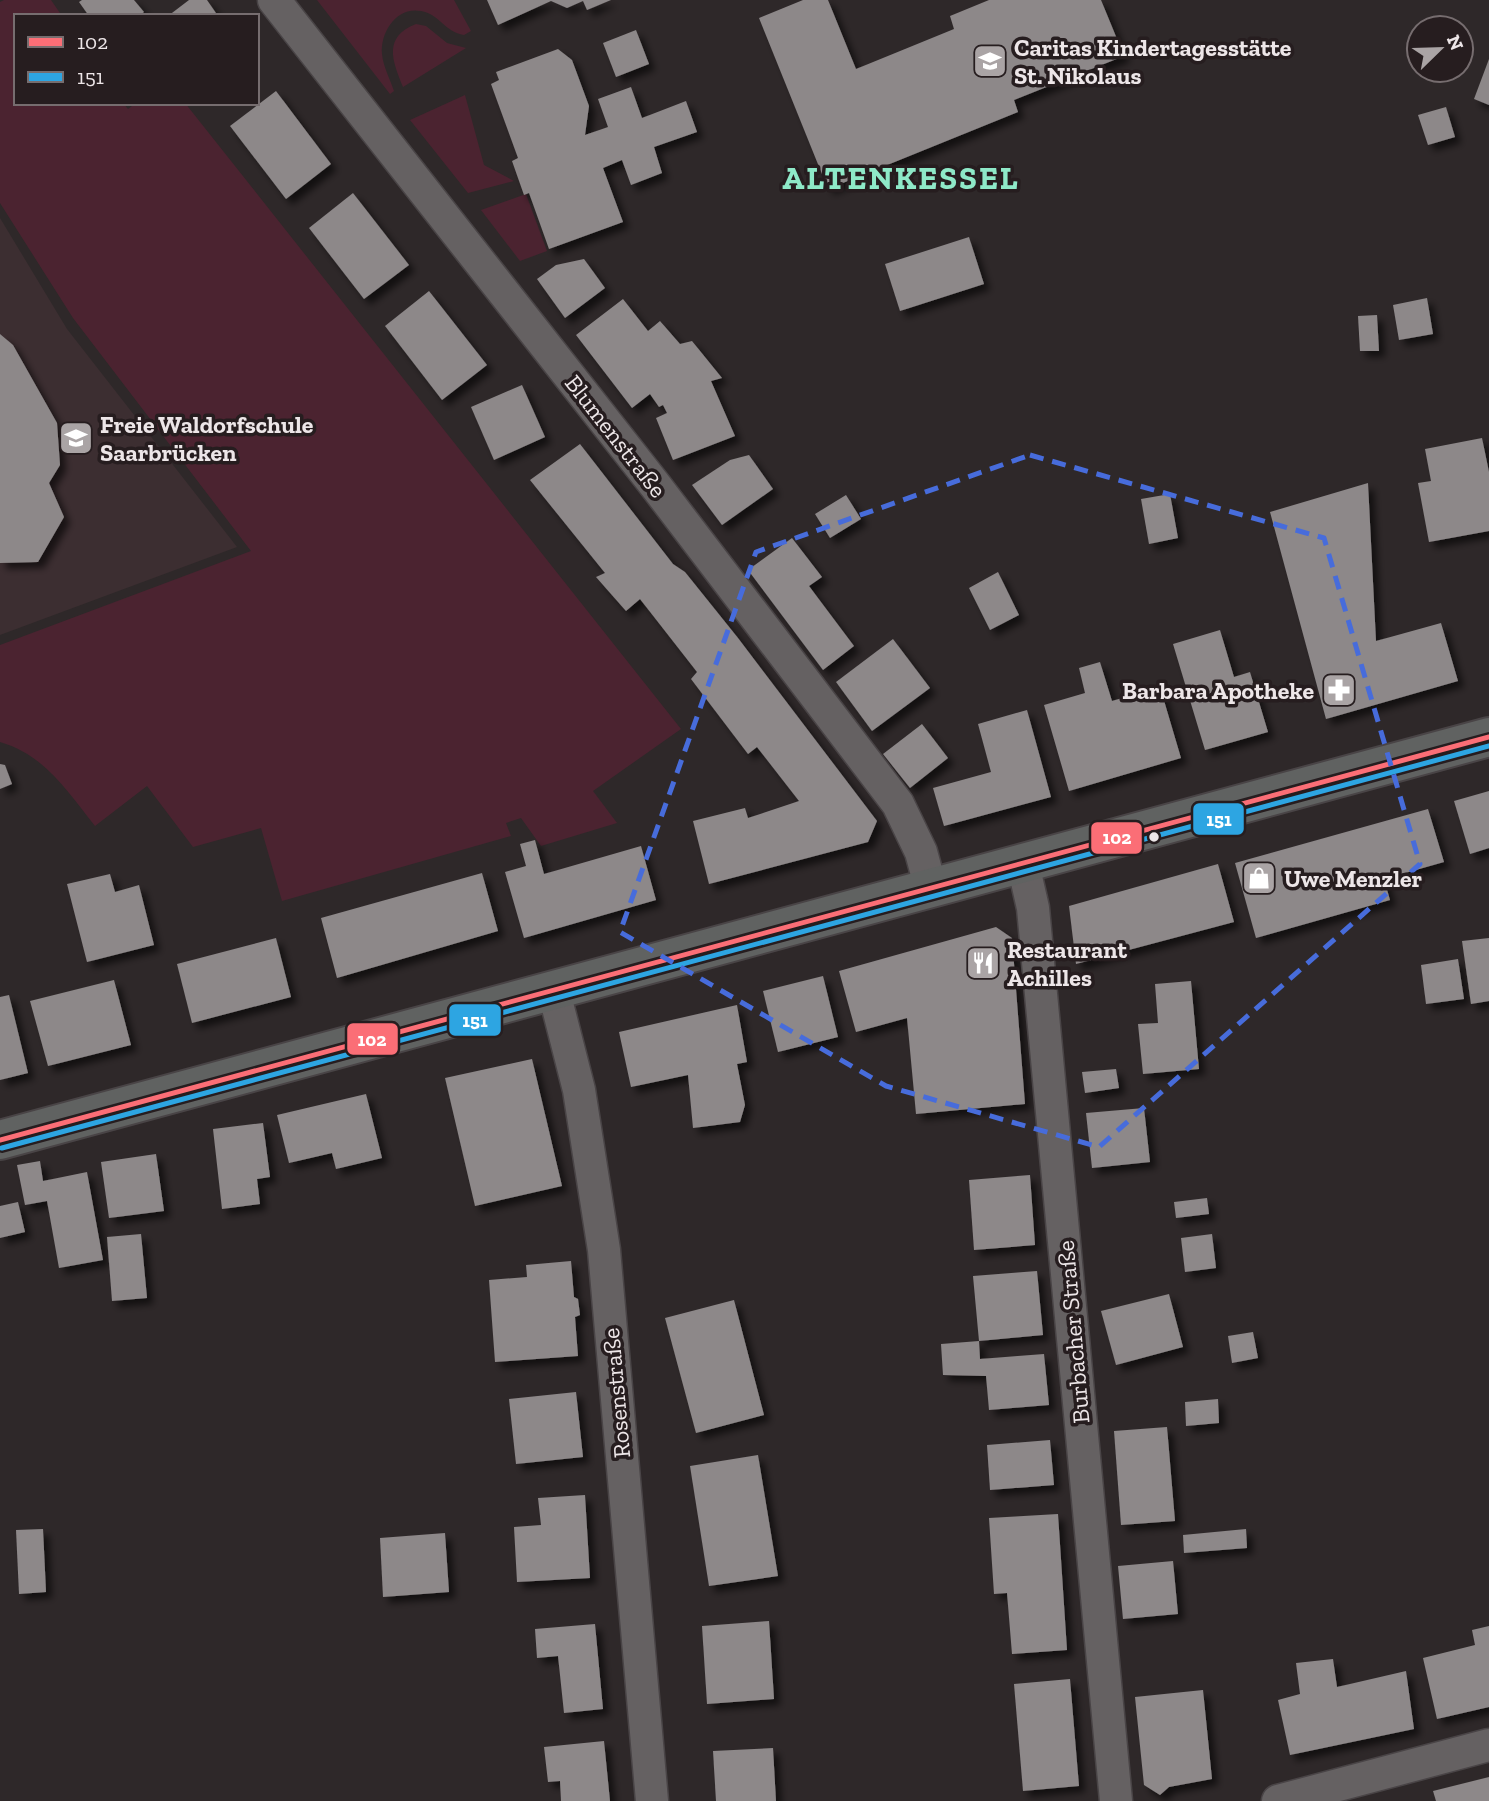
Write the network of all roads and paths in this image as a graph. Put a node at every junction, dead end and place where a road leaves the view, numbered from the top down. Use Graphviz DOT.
graph roads {
  1 [pos="274,0"];
  2 [pos="1489,737"];
  3 [pos="1023,864"];
  4 [pos="931,889"];
  5 [pos="553,988"];
  6 [pos="0,1140"];
  7 [pos="1489,1745"];
  8 [pos="652,1801"];
  9 [pos="1116,1801"];
  10 [pos="1278,1801"];
  1 -- 4 [label="street, Blumenstraße"];
  2 -- 3 [label="street"];
  3 -- 4 [label="street"];
  3 -- 9 [label="street, Burbacher Straße"];
  4 -- 5 [label="street"];
  5 -- 6 [label="street"];
  5 -- 8 [label="street, Rosenstraße"];
  7 -- 10 [label="street"];
}
